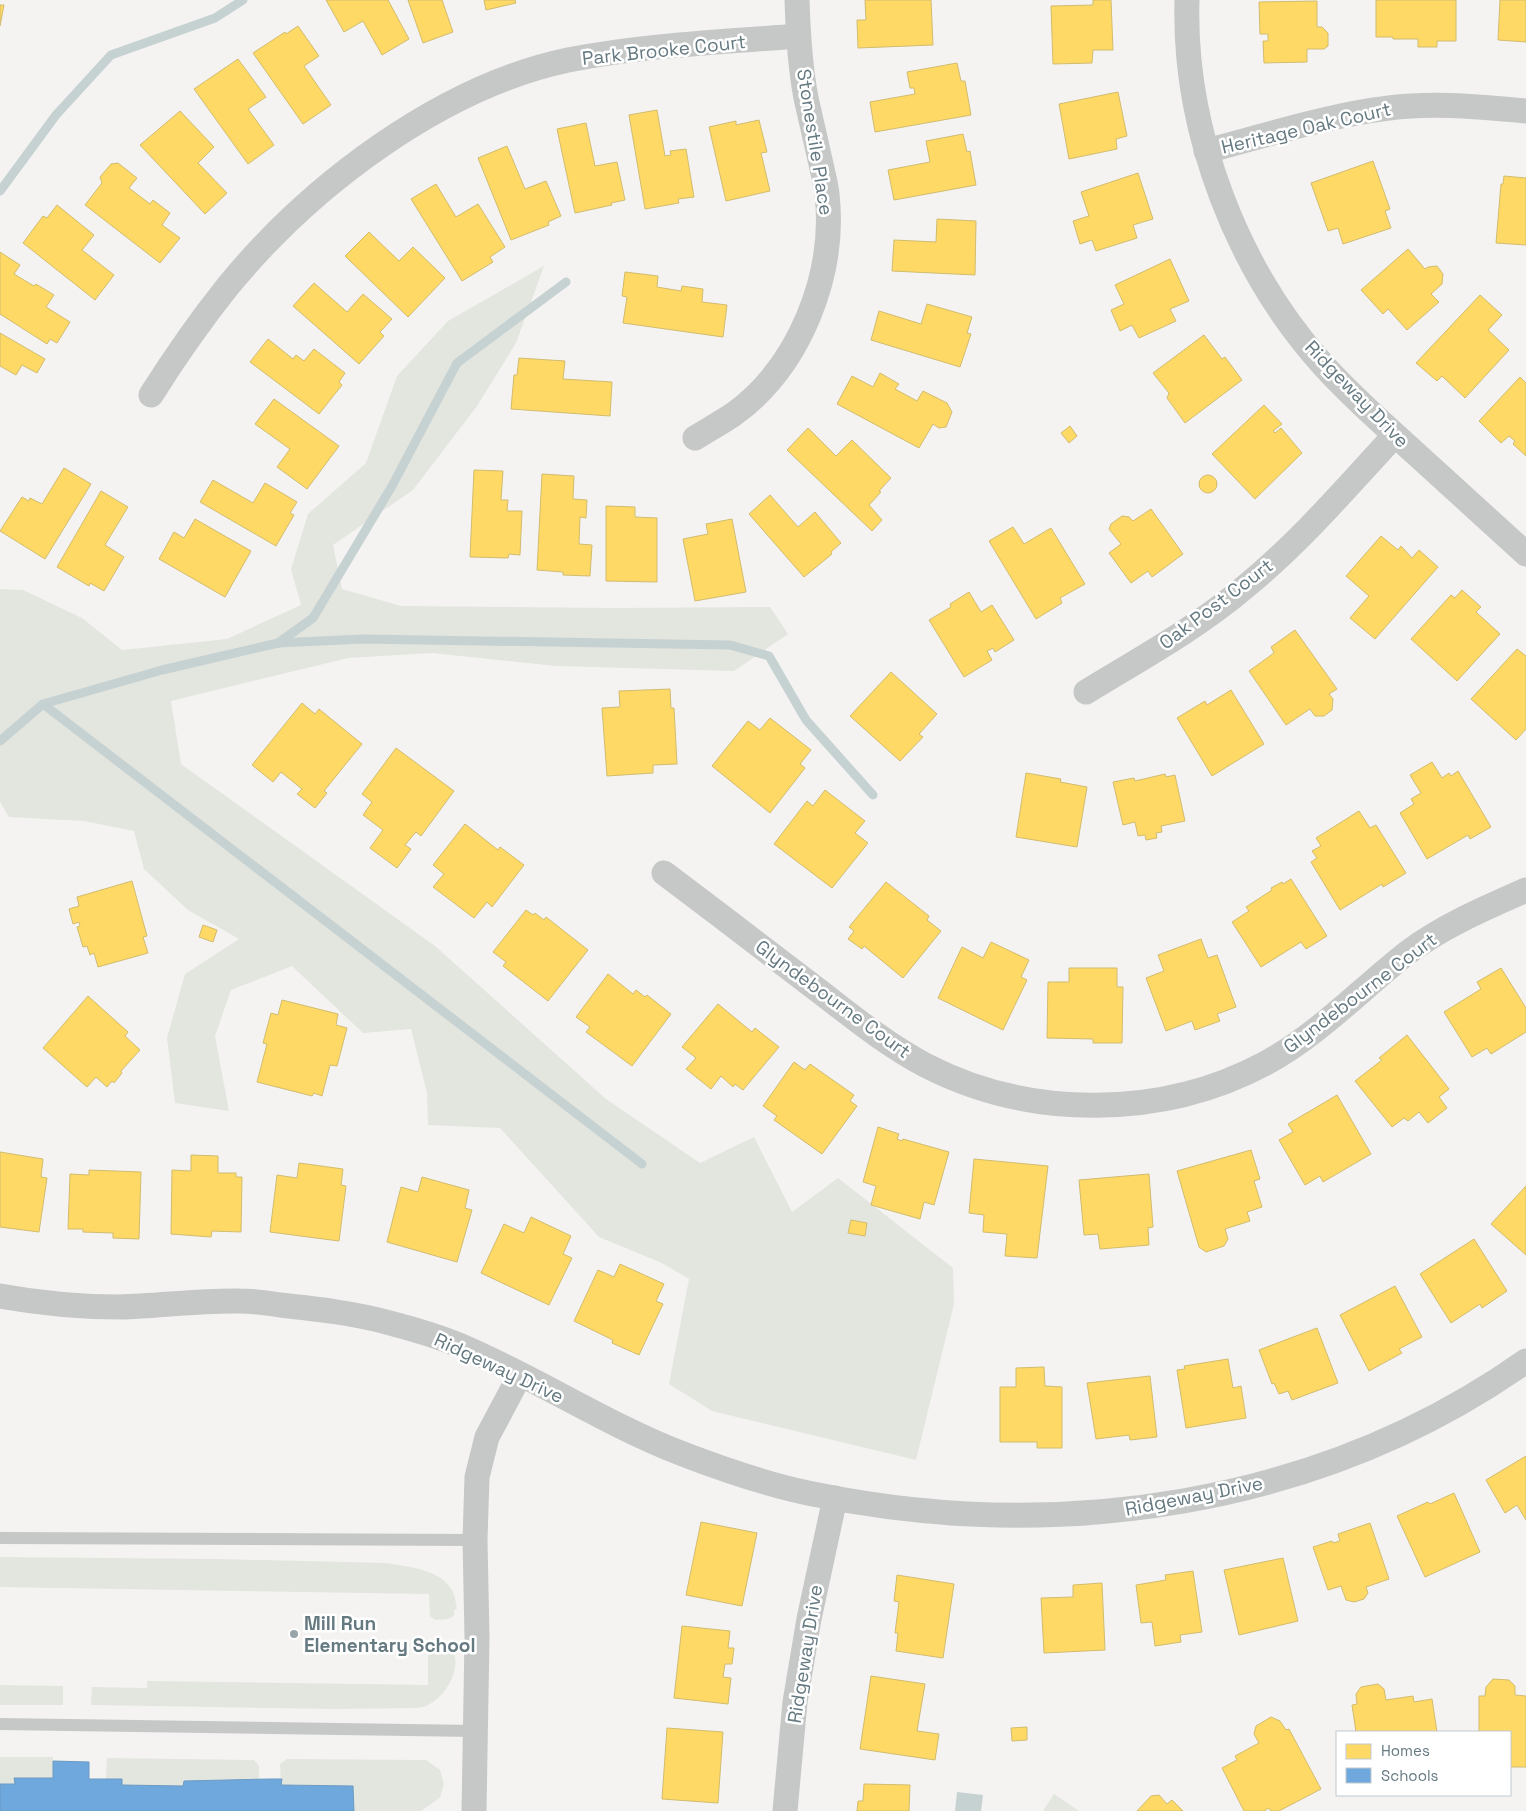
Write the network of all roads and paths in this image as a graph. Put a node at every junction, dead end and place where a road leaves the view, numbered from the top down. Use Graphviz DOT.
graph roads {
  1 [pos="797,0"];
  2 [pos="1187,0"];
  3 [pos="798,36"];
  4 [pos="1526,111"];
  5 [pos="1206,151"];
  6 [pos="151,395"];
  7 [pos="1395,435"];
  8 [pos="695,438"];
  9 [pos="1526,554"];
  10 [pos="1086,692"];
  11 [pos="664,872"];
  12 [pos="1526,890"];
  13 [pos="0,1296"];
  14 [pos="1526,1361"];
  15 [pos="520,1375"];
  16 [pos="834,1498"];
  17 [pos="0,1538"];
  18 [pos="475,1540"];
  19 [pos="0,1724"];
  20 [pos="475,1731"];
  21 [pos="474,1811"];
  22 [pos="785,1811"];
  1 -- 3 [label="street, Stonestile Place"];
  2 -- 5 [label="street, Ridgeway Drive"];
  3 -- 6 [label="street, Park Brooke Court"];
  3 -- 8 [label="street, Stonestile Place"];
  4 -- 5 [label="street, Heritage Oak Court"];
  5 -- 7 [label="street, Ridgeway Drive"];
  7 -- 9 [label="street, Ridgeway Drive"];
  7 -- 10 [label="street, Oak Post Court"];
  11 -- 12 [label="street, Glyndebourne Court"];
  13 -- 15 [label="street, Ridgeway Drive"];
  14 -- 16 [label="street, Ridgeway Drive"];
  15 -- 16 [label="street, Ridgeway Drive"];
  15 -- 18 [label="street"];
  16 -- 22 [label="street, Ridgeway Drive"];
  17 -- 18 [label="lane"];
  18 -- 20 [label="street"];
  19 -- 20 [label="lane"];
  20 -- 21 [label="street"];
}
